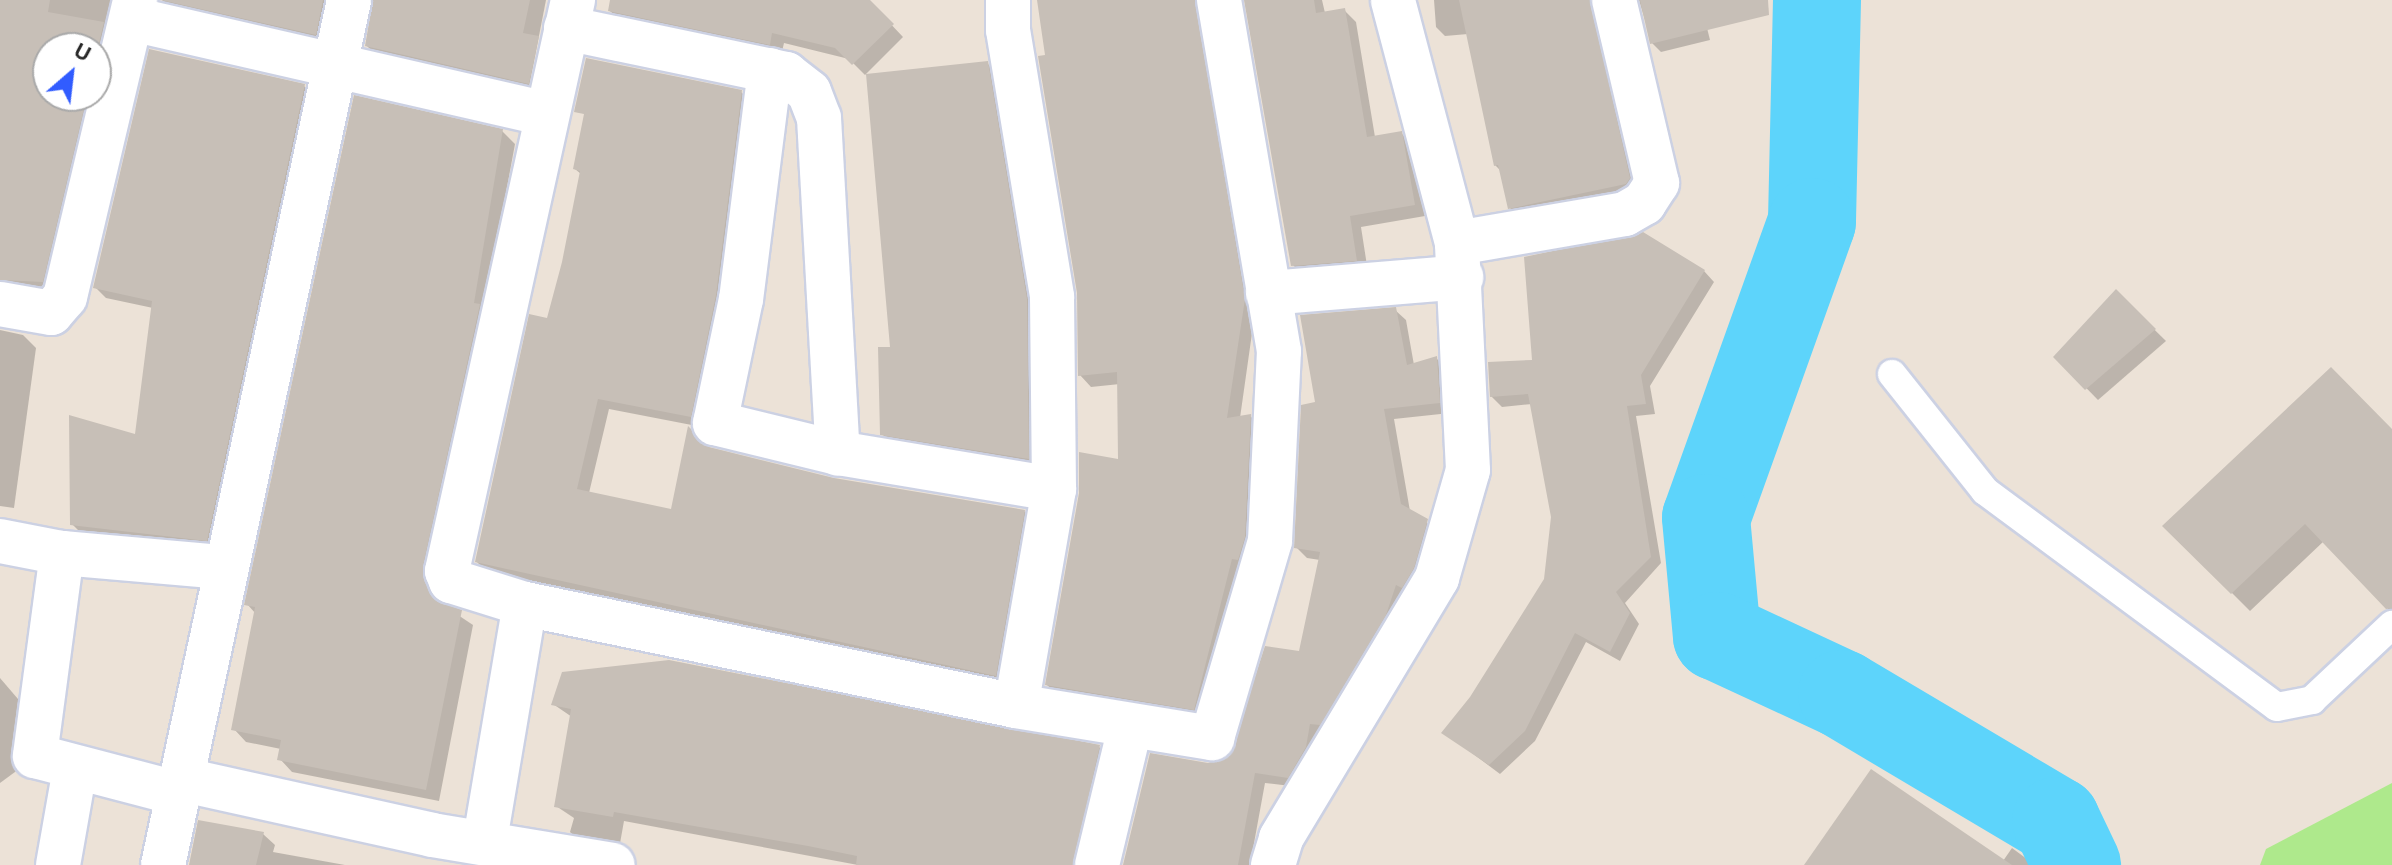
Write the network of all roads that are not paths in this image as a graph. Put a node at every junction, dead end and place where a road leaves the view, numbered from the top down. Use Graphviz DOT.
graph roads {
  1 [pos="349,0"];
  2 [pos="1008,0"];
  3 [pos="1219,0"];
  4 [pos="1393,0"];
  5 [pos="1614,0"];
  6 [pos="133,10"];
  7 [pos="569,14"];
  8 [pos="336,67"];
  9 [pos="770,70"];
  10 [pos="544,113"];
  11 [pos="1459,260"];
  12 [pos="1268,293"];
  13 [pos="0,304"];
  14 [pos="1892,374"];
  15 [pos="838,453"];
  16 [pos="1054,489"];
  17 [pos="0,541"];
  18 [pos="62,553"];
  19 [pos="223,567"];
  20 [pos="525,604"];
  21 [pos="2392,625"];
  22 [pos="1016,706"];
  23 [pos="1130,728"];
  24 [pos="75,769"];
  25 [pos="178,786"];
  26 [pos="485,840"];
  27 [pos="428,850"];
  28 [pos="58,865"];
  29 [pos="163,865"];
  30 [pos="613,865"];
  31 [pos="1097,865"];
  32 [pos="1273,865"];
  1 -- 8 [label="street"];
  2 -- 16 [label="street"];
  3 -- 12 [label="street"];
  4 -- 11 [label="street"];
  5 -- 11 [label="street"];
  6 -- 8 [label="street"];
  6 -- 13 [label="street"];
  7 -- 9 [label="street"];
  7 -- 10 [label="street"];
  8 -- 10 [label="street"];
  8 -- 19 [label="street"];
  9 -- 15 [label="street"];
  9 -- 15 [label="street"];
  10 -- 20 [label="street"];
  11 -- 12 [label="street"];
  11 -- 32 [label="street"];
  12 -- 23 [label="street"];
  14 -- 21 [label="lane"];
  15 -- 16 [label="street"];
  16 -- 22 [label="street"];
  17 -- 18 [label="street"];
  18 -- 19 [label="street"];
  18 -- 24 [label="street"];
  19 -- 25 [label="street"];
  20 -- 22 [label="street"];
  20 -- 26 [label="street"];
  22 -- 23 [label="street"];
  23 -- 31 [label="street"];
  24 -- 25 [label="street"];
  24 -- 28 [label="street"];
  25 -- 27 [label="street"];
  25 -- 29 [label="street"];
  26 -- 27 [label="street"];
  26 -- 30 [label="street"];
}
